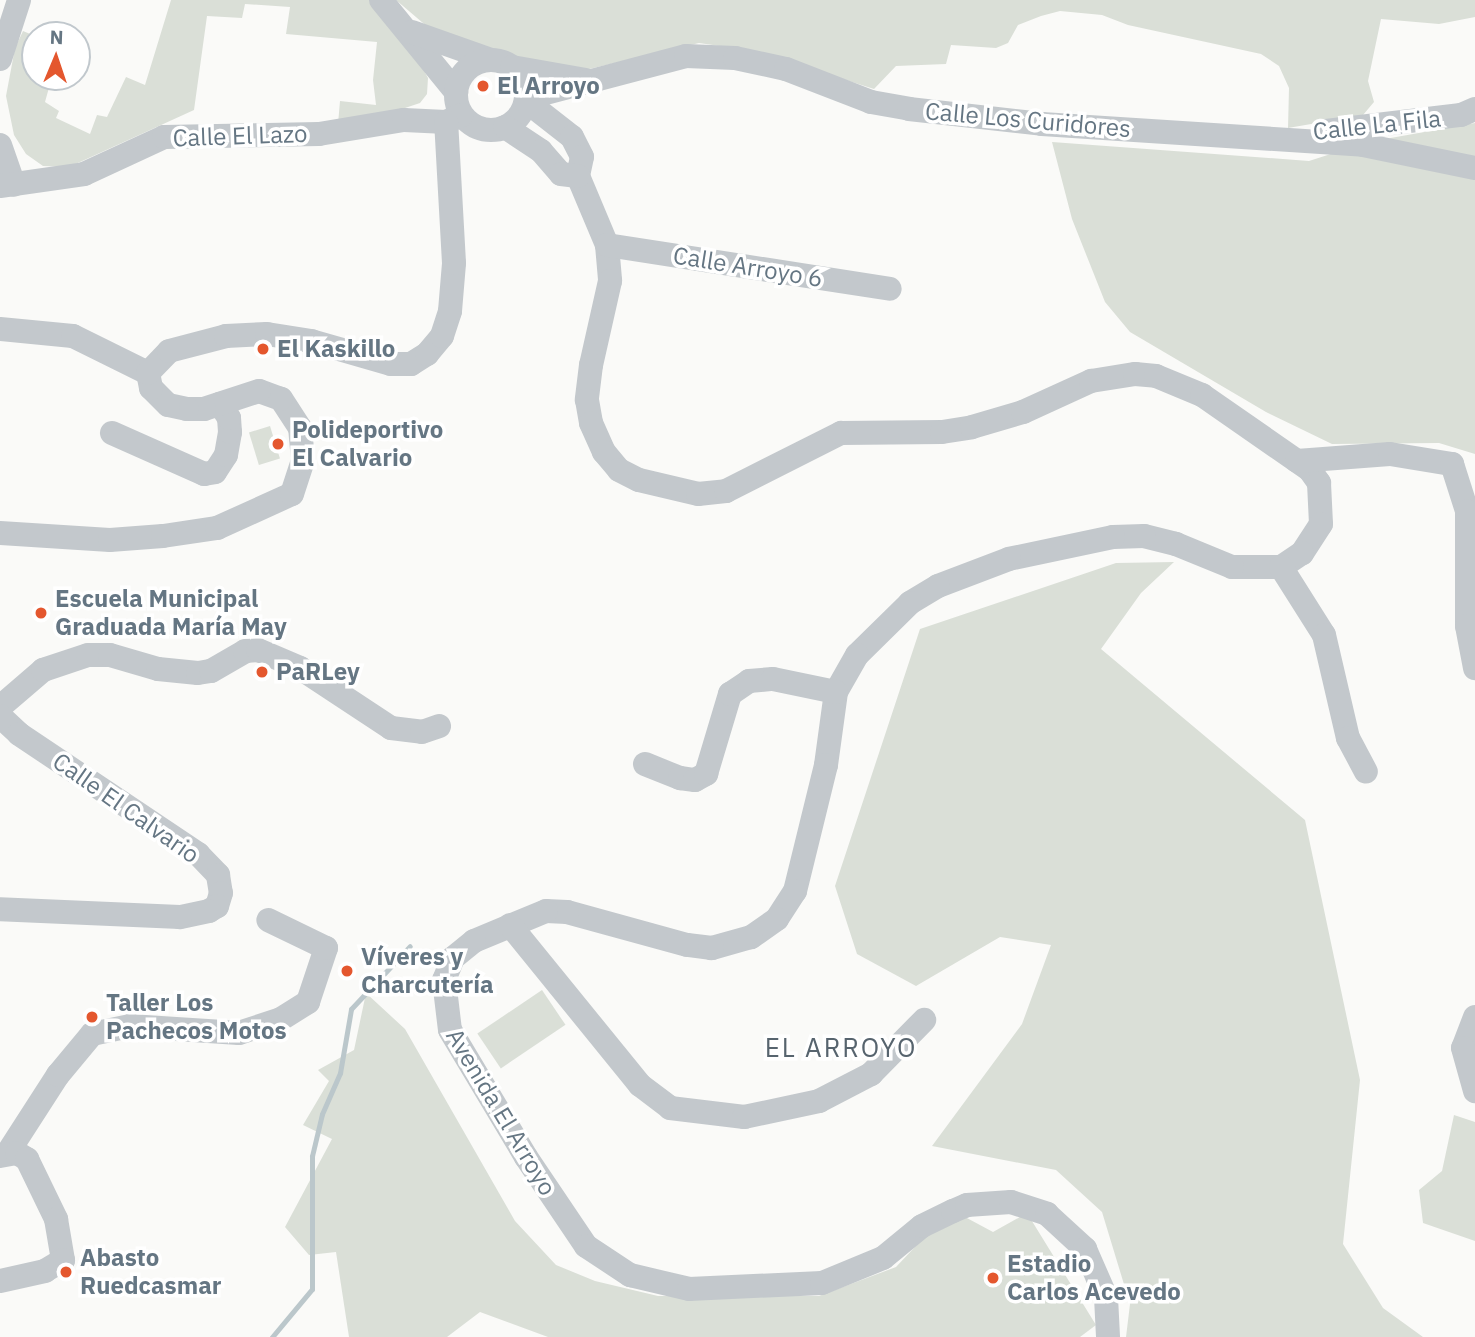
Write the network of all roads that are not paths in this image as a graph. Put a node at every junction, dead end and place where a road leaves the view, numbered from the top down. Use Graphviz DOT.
graph roads {
  1 [pos="19,0"];
  2 [pos="381,0"];
  3 [pos="411,32"];
  4 [pos="0,59"];
  5 [pos="501,64"];
  6 [pos="590,80"];
  7 [pos="526,99"];
  8 [pos="455,106"];
  9 [pos="1475,109"];
  10 [pos="505,127"];
  11 [pos="1277,136"];
  12 [pos="0,145"];
  13 [pos="1475,168"];
  14 [pos="578,176"];
  15 [pos="7,186"];
  16 [pos="607,246"];
  17 [pos="890,289"];
  18 [pos="0,329"];
  19 [pos="148,373"];
  20 [pos="220,404"];
  21 [pos="112,433"];
  22 [pos="1297,461"];
  23 [pos="0,533"];
  24 [pos="1281,566"];
  25 [pos="1475,668"];
  26 [pos="836,692"];
  27 [pos="0,706"];
  28 [pos="0,716"];
  29 [pos="439,726"];
  30 [pos="645,764"];
  31 [pos="1367,772"];
  32 [pos="0,909"];
  33 [pos="268,920"];
  34 [pos="510,925"];
  35 [pos="1475,1017"];
  36 [pos="925,1020"];
  37 [pos="1475,1091"];
  38 [pos="4,1155"];
  39 [pos="0,1281"];
  40 [pos="1108,1337"];
  1 -- 4 [label="street"];
  2 -- 3 [label="street"];
  3 -- 5 [label="street"];
  3 -- 8 [label="street"];
  5 -- 6 [label="street"];
  5 -- 7 [label="street"];
  5 -- 8 [label="street"];
  6 -- 7 [label="street, Calle Los Curidores"];
  6 -- 11 [label="street, Calle Los Curidores"];
  7 -- 10 [label="street"];
  7 -- 14 [label="street"];
  8 -- 10 [label="street"];
  8 -- 15 [label="street, Calle El Lazo"];
  8 -- 19 [label="street"];
  9 -- 11 [label="street, Calle La Fila"];
  10 -- 14 [label="street"];
  11 -- 13 [label="street, Calle Los Curidores"];
  12 -- 15 [label="street"];
  14 -- 16 [label="street"];
  16 -- 17 [label="street, Calle Arroyo 6"];
  16 -- 22 [label="street"];
  18 -- 19 [label="street"];
  19 -- 20 [label="street"];
  20 -- 21 [label="street"];
  20 -- 23 [label="street"];
  22 -- 24 [label="street"];
  22 -- 25 [label="street"];
  24 -- 26 [label="street, Avenida El Arroyo"];
  24 -- 31 [label="street"];
  26 -- 30 [label="street"];
  26 -- 34 [label="street, Avenida El Arroyo"];
  27 -- 29 [label="street"];
  28 -- 32 [label="street, Calle El Calvario"];
  33 -- 38 [label="street"];
  34 -- 36 [label="street"];
  34 -- 40 [label="street, Avenida El Arroyo"];
  35 -- 37 [label="street"];
  38 -- 39 [label="street"];
}
